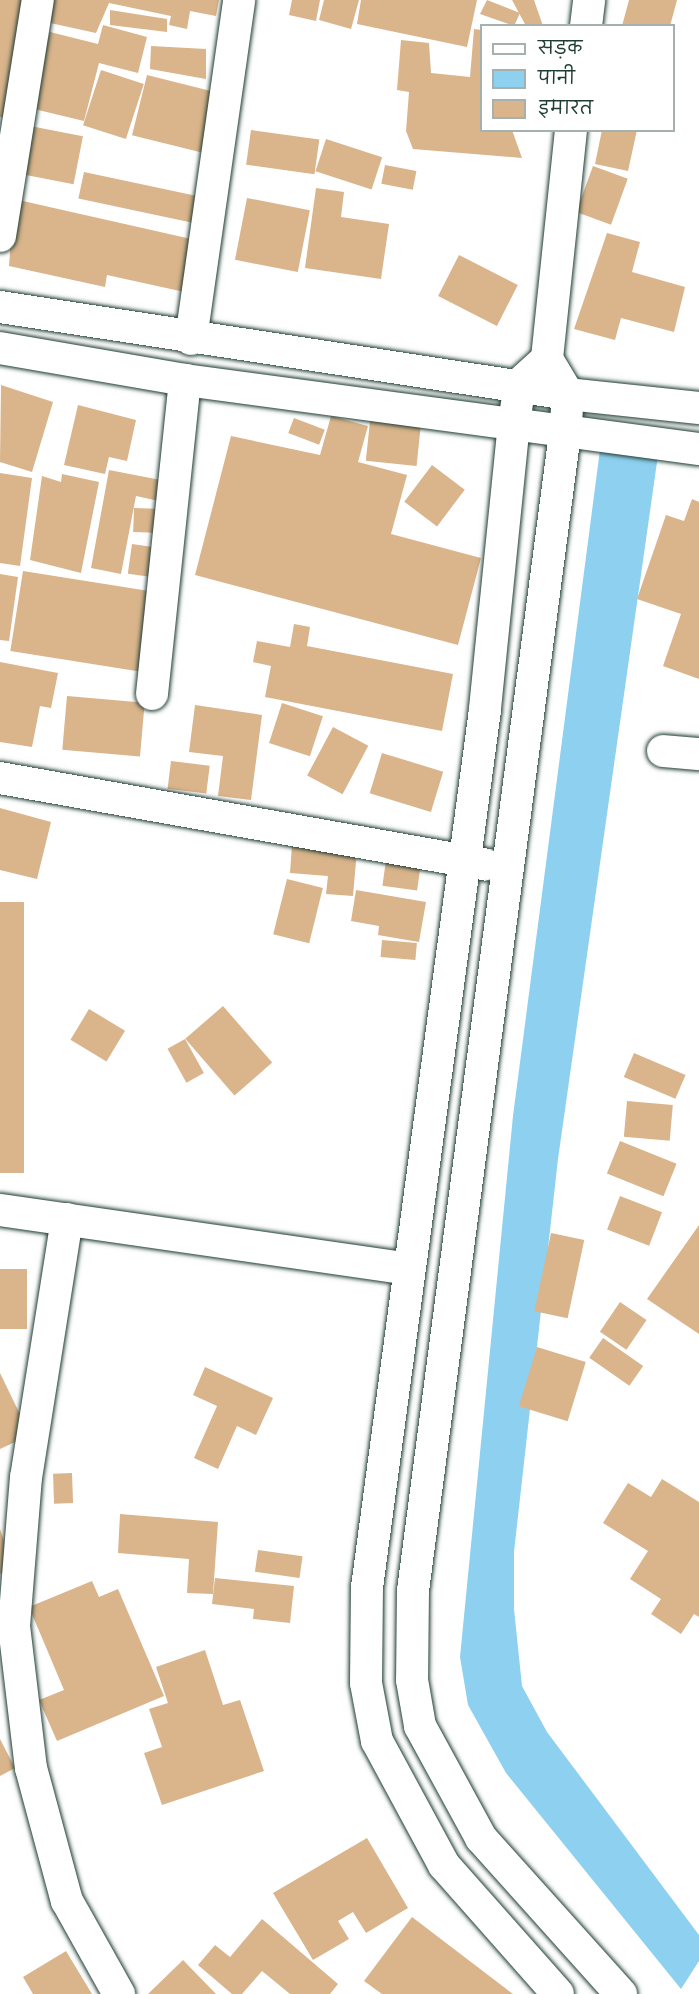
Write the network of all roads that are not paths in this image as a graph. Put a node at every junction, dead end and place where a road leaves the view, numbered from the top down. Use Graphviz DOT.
graph roads {
  1 [pos="38,0"];
  2 [pos="239,0"];
  3 [pos="589,0"];
  4 [pos="586,24"];
  5 [pos="571,132"];
  6 [pos="0,236"];
  7 [pos="0,307"];
  8 [pos="191,339"];
  9 [pos="0,348"];
  10 [pos="547,359"];
  11 [pos="185,380"];
  12 [pos="520,383"];
  13 [pos="568,394"];
  14 [pos="699,408"];
  15 [pos="514,423"];
  16 [pos="565,433"];
  17 [pos="699,449"];
  18 [pos="152,694"];
  19 [pos="663,751"];
  20 [pos="699,754"];
  21 [pos="0,778"];
  22 [pos="465,861"];
  23 [pos="510,868"];
  24 [pos="0,1210"];
  25 [pos="67,1219"];
  26 [pos="409,1269"];
  27 [pos="13,1483"];
  28 [pos="9,1589"];
  29 [pos="11,1694"];
  30 [pos="119,1994"];
  31 [pos="558,1994"];
  32 [pos="621,1994"];
  1 -- 6 [label="street"];
  2 -- 8 [label="street"];
  3 -- 4 [label="street"];
  5 -- 10 [label="street"];
  7 -- 8 [label="street"];
  8 -- 12 [label="street"];
  9 -- 11 [label="street"];
  10 -- 12 [label="street"];
  10 -- 13 [label="street"];
  11 -- 15 [label="street"];
  11 -- 18 [label="street"];
  12 -- 13 [label="street"];
  12 -- 15 [label="street"];
  13 -- 14 [label="street"];
  13 -- 16 [label="street"];
  15 -- 16 [label="street"];
  15 -- 22 [label="street"];
  16 -- 17 [label="street"];
  16 -- 23 [label="street"];
  19 -- 20 [label="street"];
  21 -- 22 [label="street"];
  22 -- 23 [label="street"];
  22 -- 26 [label="street"];
  23 -- 32 [label="street"];
  24 -- 25 [label="street"];
  25 -- 26 [label="street"];
  25 -- 27 [label="street"];
  26 -- 31 [label="street"];
  27 -- 28 [label="street"];
  28 -- 29 [label="street"];
  29 -- 30 [label="street"];
}
